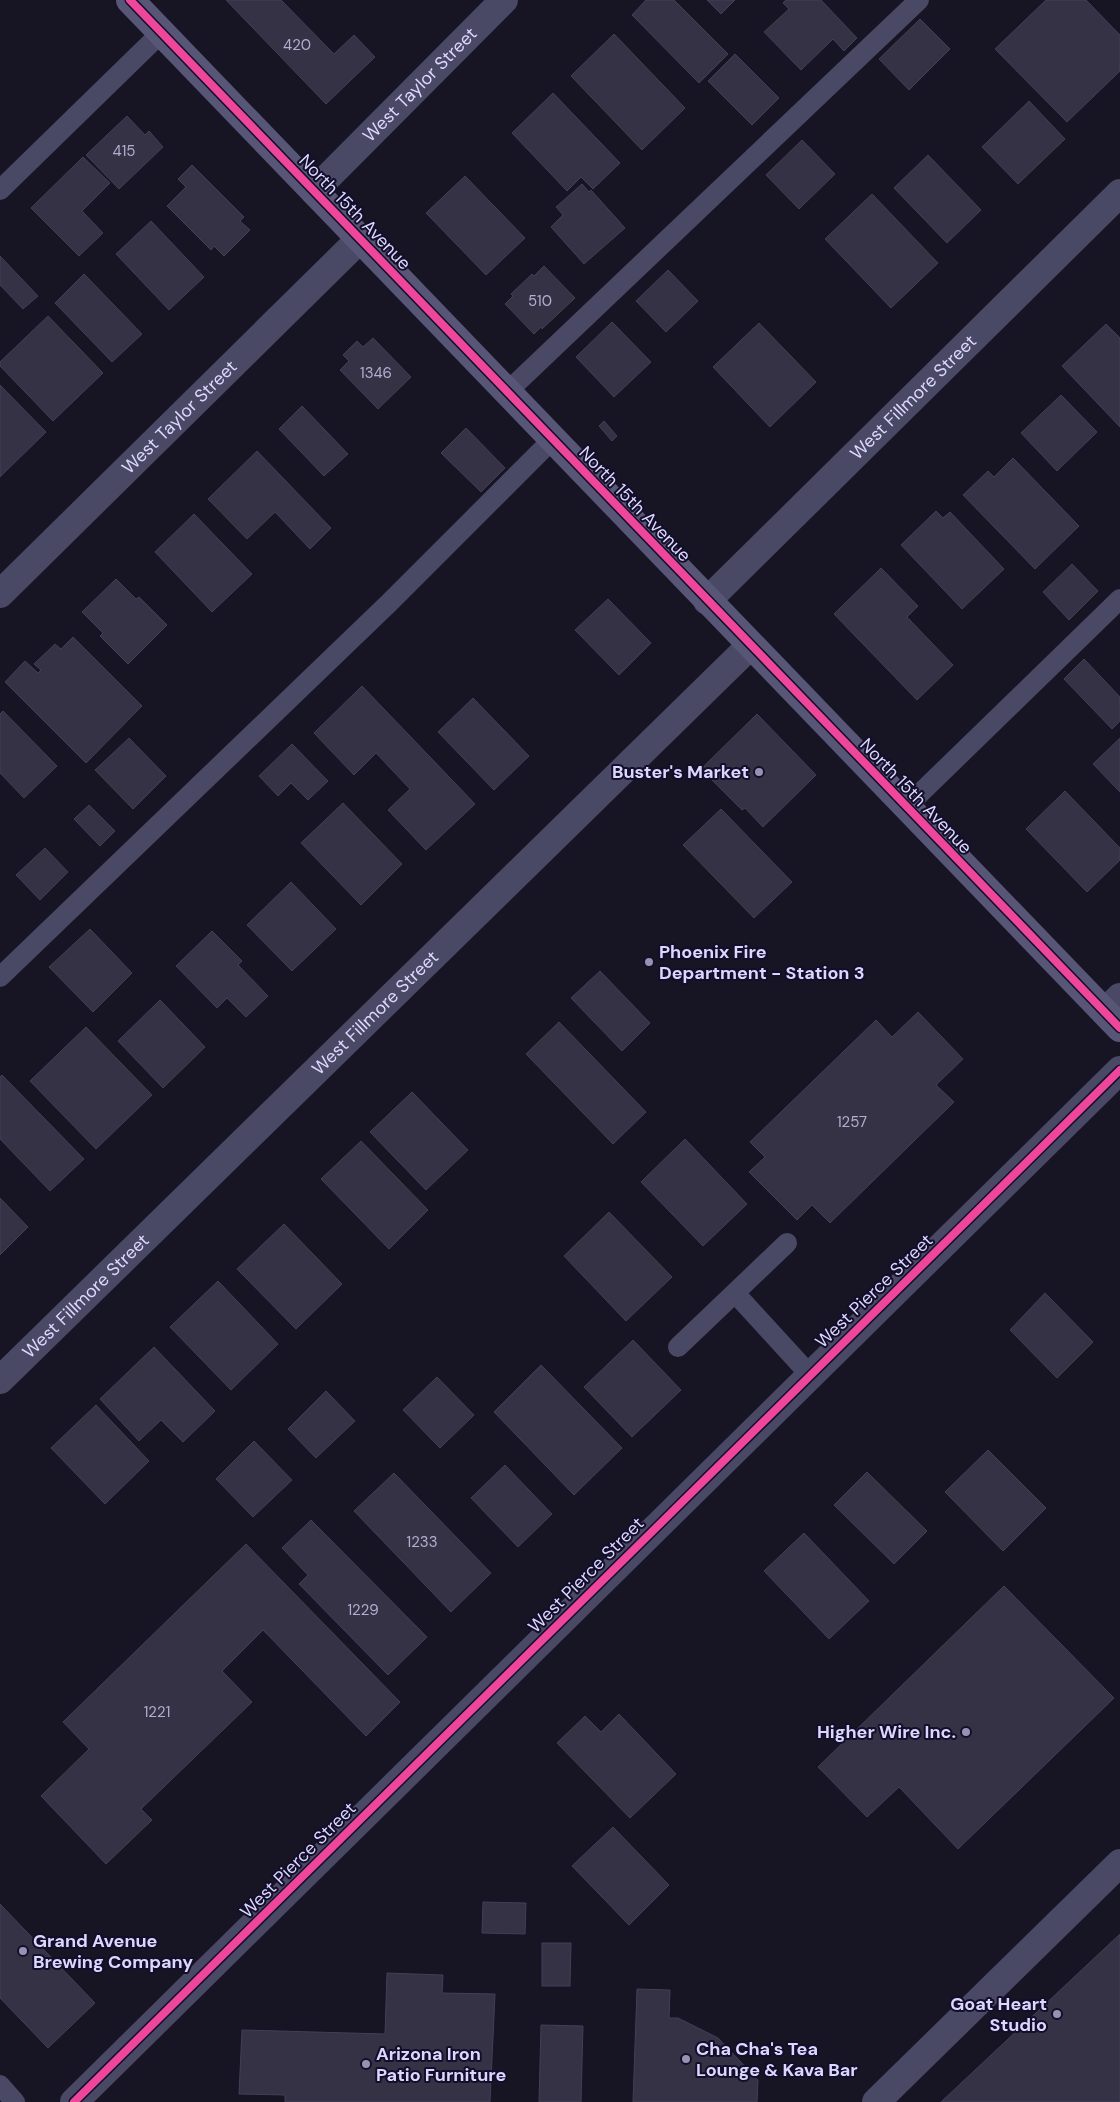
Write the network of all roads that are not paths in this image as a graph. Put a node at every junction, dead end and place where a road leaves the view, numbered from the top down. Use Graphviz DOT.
graph roads {
  1 [pos="130,0"];
  2 [pos="504,0"];
  3 [pos="919,0"];
  4 [pos="161,33"];
  5 [pos="0,190"];
  6 [pos="314,191"];
  7 [pos="1120,193"];
  8 [pos="360,239"];
  9 [pos="507,392"];
  10 [pos="553,439"];
  11 [pos="0,594"];
  12 [pos="1120,599"];
  13 [pos="707,601"];
  14 [pos="750,646"];
  15 [pos="906,808"];
  16 [pos="0,977"];
  17 [pos="1115,1012"];
  18 [pos="1120,1070"];
  19 [pos="787,1243"];
  20 [pos="735,1293"];
  21 [pos="678,1347"];
  22 [pos="810,1375"];
  23 [pos="0,1380"];
  24 [pos="1120,1863"];
  25 [pos="0,2084"];
  26 [pos="15,2102"];
  27 [pos="74,2102"];
  28 [pos="876,2102"];
  1 -- 4 [label="street, North 15th Avenue"];
  2 -- 6 [label="street, West Taylor Street"];
  3 -- 9 [label="lane"];
  4 -- 5 [label="lane"];
  4 -- 6 [label="street, North 15th Avenue"];
  6 -- 8 [label="street, North 15th Avenue"];
  7 -- 13 [label="street, West Fillmore Street"];
  8 -- 9 [label="street, North 15th Avenue"];
  8 -- 11 [label="street, West Taylor Street"];
  9 -- 10 [label="street, North 15th Avenue"];
  10 -- 13 [label="street, North 15th Avenue"];
  10 -- 16 [label="lane"];
  12 -- 15 [label="lane"];
  13 -- 14 [label="street, North 15th Avenue"];
  14 -- 15 [label="street, North 15th Avenue"];
  14 -- 23 [label="street, West Fillmore Street"];
  15 -- 17 [label="street, North 15th Avenue"];
  18 -- 22 [label="street, West Pierce Street"];
  19 -- 20 [label="lane"];
  20 -- 21 [label="lane"];
  20 -- 22 [label="lane"];
  22 -- 27 [label="street, West Pierce Street"];
  24 -- 28 [label="street"];
  25 -- 26 [label="lane"];
}
